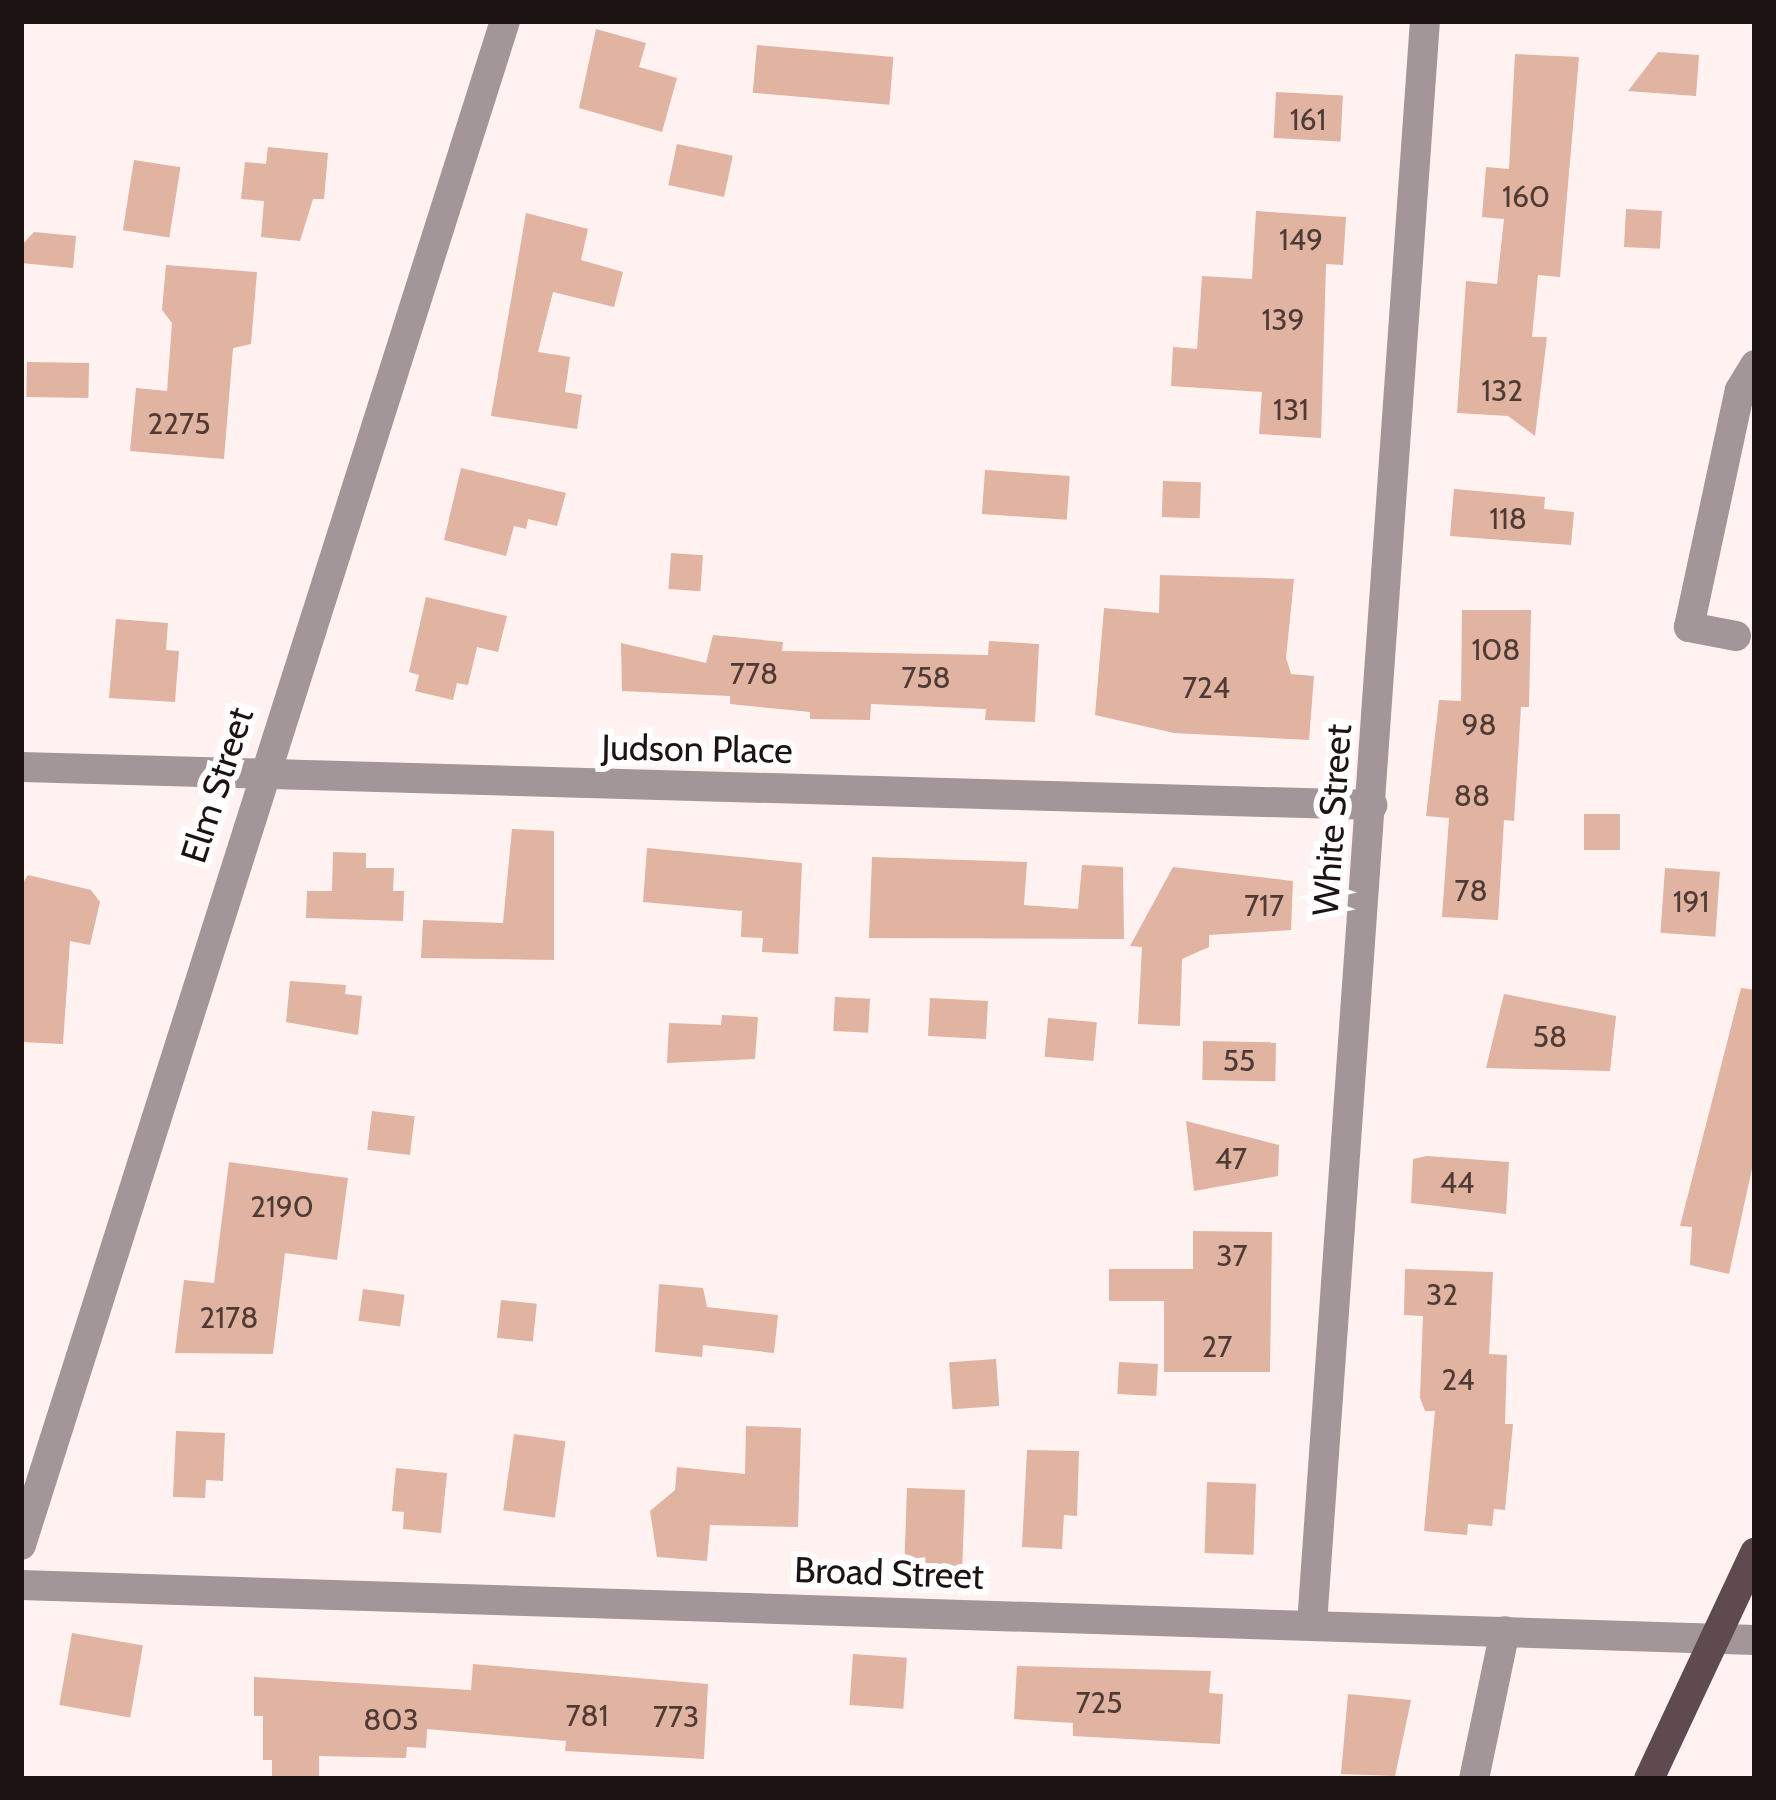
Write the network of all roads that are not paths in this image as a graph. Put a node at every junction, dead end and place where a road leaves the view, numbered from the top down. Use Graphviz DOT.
graph roads {
  1 [pos="505,21"];
  2 [pos="1425,21"];
  3 [pos="492,36"];
  4 [pos="1755,365"];
  5 [pos="1736,636"];
  6 [pos="21,767"];
  7 [pos="260,777"];
  8 [pos="1372,805"];
  9 [pos="21,1545"];
  10 [pos="1755,1553"];
  11 [pos="21,1585"];
  12 [pos="1312,1624"];
  13 [pos="1504,1631"];
  14 [pos="1721,1637"];
  15 [pos="1755,1640"];
  16 [pos="1474,1779"];
  17 [pos="1649,1779"];
  1 -- 3 [label="street, Elm Street"];
  2 -- 8 [label="street, White Street"];
  3 -- 7 [label="street, Elm Street"];
  4 -- 5 [label="street"];
  6 -- 7 [label="street, Judson Place"];
  7 -- 8 [label="street, Judson Place"];
  7 -- 9 [label="street, Elm Street"];
  8 -- 12 [label="street, White Street"];
  10 -- 14 [label="main road"];
  11 -- 12 [label="street, Broad Street"];
  12 -- 13 [label="street, Broad Street"];
  13 -- 14 [label="street, Broad Street"];
  13 -- 16 [label="street"];
  14 -- 15 [label="street, Broad Street"];
  14 -- 17 [label="main road"];
}
